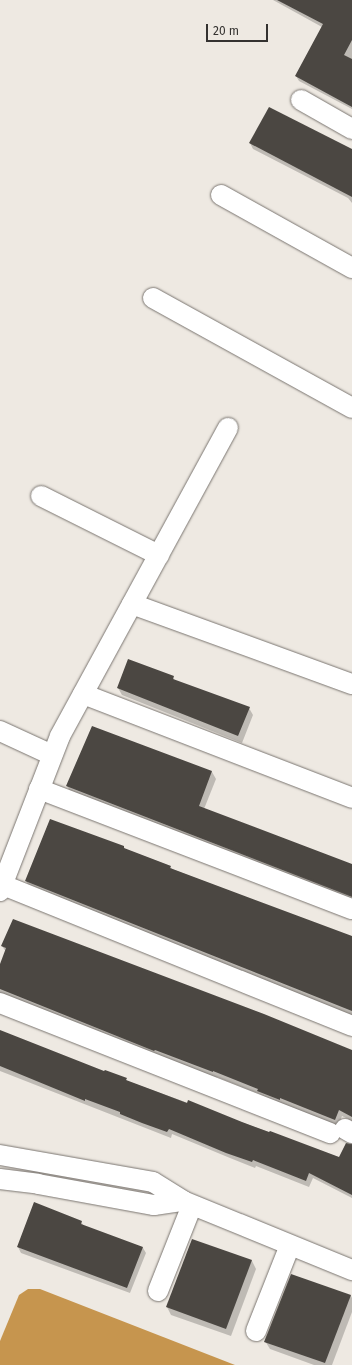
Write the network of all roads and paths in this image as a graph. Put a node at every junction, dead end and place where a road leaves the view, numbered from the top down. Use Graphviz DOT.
graph roads {
  1 [pos="301,100"];
  2 [pos="352,129"];
  3 [pos="221,195"];
  4 [pos="352,268"];
  5 [pos="153,298"];
  6 [pos="352,408"];
  7 [pos="228,428"];
  8 [pos="41,496"];
  9 [pos="159,555"];
  10 [pos="132,604"];
  11 [pos="352,684"];
  12 [pos="83,694"];
  13 [pos="0,731"];
  14 [pos="52,755"];
  15 [pos="39,789"];
  16 [pos="352,798"];
  17 [pos="1,888"];
  18 [pos="352,909"];
  19 [pos="0,1003"];
  20 [pos="352,1026"];
  21 [pos="342,1132"];
  22 [pos="0,1155"];
  23 [pos="41,1162"];
  24 [pos="0,1179"];
  25 [pos="38,1184"];
  26 [pos="187,1203"];
  27 [pos="290,1245"];
  28 [pos="352,1270"];
  29 [pos="158,1291"];
  30 [pos="256,1331"];
  1 -- 2 [label="street"];
  3 -- 4 [label="street"];
  5 -- 6 [label="street"];
  7 -- 9 [label="street"];
  8 -- 9 [label="street"];
  9 -- 10 [label="street"];
  10 -- 11 [label="street"];
  10 -- 12 [label="street"];
  12 -- 14 [label="street"];
  12 -- 16 [label="street"];
  13 -- 14 [label="street"];
  14 -- 15 [label="street"];
  15 -- 17 [label="street"];
  15 -- 18 [label="street"];
  17 -- 20 [label="street"];
  19 -- 21 [label="street"];
  22 -- 23 [label="street"];
  23 -- 25 [label="street"];
  23 -- 26 [label="street"];
  24 -- 25 [label="street"];
  25 -- 26 [label="street"];
  26 -- 27 [label="street"];
  26 -- 29 [label="street"];
  27 -- 28 [label="street"];
  27 -- 30 [label="street"];
}
